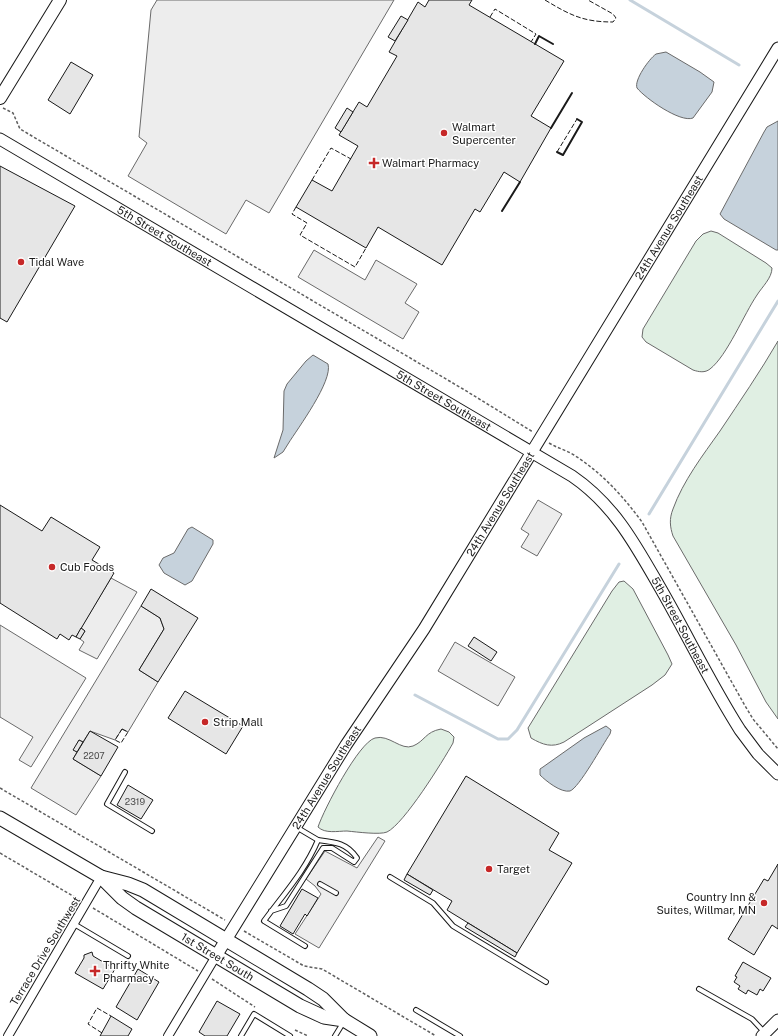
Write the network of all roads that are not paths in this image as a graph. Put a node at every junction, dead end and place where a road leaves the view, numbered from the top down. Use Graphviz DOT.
graph roads {
  1 [pos="60,0"];
  2 [pos="778,48"];
  3 [pos="0,98"];
  4 [pos="0,139"];
  5 [pos="532,452"];
  6 [pos="125,772"];
  7 [pos="778,774"];
  8 [pos="0,818"];
  9 [pos="295,827"];
  10 [pos="152,831"];
  11 [pos="318,840"];
  12 [pos="344,846"];
  13 [pos="339,852"];
  14 [pos="101,877"];
  15 [pos="390,877"];
  16 [pos="320,884"];
  17 [pos="336,893"];
  18 [pos="271,911"];
  19 [pos="74,924"];
  20 [pos="225,939"];
  21 [pos="305,946"];
  22 [pos="128,956"];
  23 [pos="216,956"];
  24 [pos="546,982"];
  25 [pos="699,989"];
  26 [pos="416,1010"];
  27 [pos="344,1020"];
  28 [pos="778,1020"];
  29 [pos="763,1034"];
  30 [pos="8,1036"];
  31 [pos="168,1036"];
  32 [pos="241,1036"];
  33 [pos="290,1036"];
  34 [pos="335,1036"];
  35 [pos="370,1036"];
  36 [pos="460,1036"];
  1 -- 3 [label="main road"];
  2 -- 5 [label="street, 24th Avenue Southeast"];
  4 -- 5 [label="street, 5th Street Southeast"];
  5 -- 7 [label="street, 5th Street Southeast"];
  5 -- 9 [label="street, 24th Avenue Southeast"];
  6 -- 10 [label="lane"];
  8 -- 14 [label="main road, 1st Street South"];
  9 -- 11 [label="lane"];
  9 -- 20 [label="street, 24th Avenue Southeast"];
  11 -- 12 [label="lane"];
  11 -- 18 [label="lane"];
  12 -- 13 [label="lane"];
  12 -- 13 [label="lane"];
  13 -- 18 [label="lane"];
  14 -- 19 [label="street, Terrace Drive Southwest"];
  14 -- 20 [label="main road, 1st Street South"];
  14 -- 23 [label="main road, 1st Street South"];
  15 -- 24 [label="lane"];
  16 -- 17 [label="lane"];
  18 -- 21 [label="lane"];
  19 -- 22 [label="lane"];
  19 -- 30 [label="street, Terrace Drive Southwest"];
  20 -- 23 [label="street, 24th Avenue Southeast"];
  20 -- 27 [label="main road, 1st Street South"];
  23 -- 27 [label="main road, 1st Street South"];
  23 -- 31 [label="street"];
  25 -- 29 [label="lane"];
  26 -- 36 [label="lane"];
  27 -- 34 [label="lane"];
  27 -- 35 [label="main road, 1st Street South"];
  28 -- 29 [label="street"];
  32 -- 33 [label="lane"];
}
